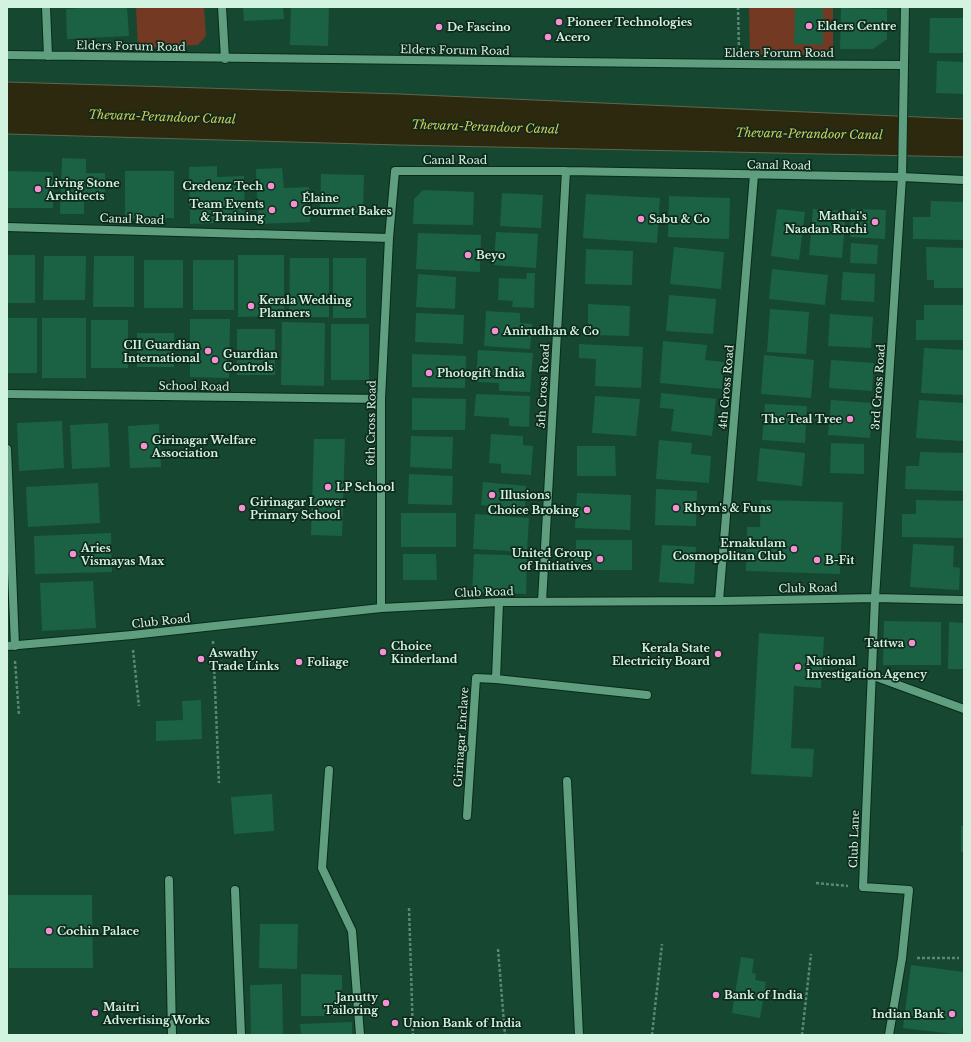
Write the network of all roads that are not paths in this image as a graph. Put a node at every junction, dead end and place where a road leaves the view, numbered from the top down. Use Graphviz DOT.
graph roads {
  1 [pos="46,7"];
  2 [pos="222,7"];
  3 [pos="905,7"];
  4 [pos="7,55"];
  5 [pos="48,56"];
  6 [pos="225,59"];
  7 [pos="904,65"];
  8 [pos="566,172"];
  9 [pos="754,175"];
  10 [pos="902,178"];
  11 [pos="964,180"];
  12 [pos="7,226"];
  13 [pos="388,238"];
  14 [pos="7,394"];
  15 [pos="381,399"];
  16 [pos="7,449"];
  17 [pos="875,598"];
  18 [pos="964,600"];
  19 [pos="719,601"];
  20 [pos="500,602"];
  21 [pos="542,602"];
  22 [pos="382,608"];
  23 [pos="11,646"];
  24 [pos="871,675"];
  25 [pos="496,679"];
  26 [pos="647,695"];
  27 [pos="964,709"];
  28 [pos="329,770"];
  29 [pos="567,780"];
  30 [pos="467,816"];
  31 [pos="169,880"];
  32 [pos="234,890"];
  33 [pos="172,1035"];
  34 [pos="241,1035"];
  35 [pos="360,1035"];
  36 [pos="579,1035"];
  37 [pos="889,1035"];
  1 -- 5 [label="street"];
  2 -- 6 [label="street"];
  3 -- 7 [label="street, 3rd Cross Road"];
  4 -- 5 [label="street, Elders Forum Road"];
  5 -- 6 [label="street, Elders Forum Road"];
  6 -- 7 [label="street, Elders Forum Road"];
  7 -- 10 [label="street, 3rd Cross Road"];
  8 -- 9 [label="street, Canal Road"];
  8 -- 13 [label="street, Canal Road"];
  8 -- 21 [label="street, 5th Cross Road"];
  9 -- 10 [label="street, Canal Road"];
  9 -- 19 [label="street, 4th Cross Road"];
  10 -- 11 [label="street, Canal Road"];
  10 -- 17 [label="street, 3rd Cross Road"];
  12 -- 13 [label="street, Canal Road"];
  13 -- 15 [label="street, 6th Cross Road"];
  14 -- 15 [label="street, School Road"];
  15 -- 22 [label="street, 6th Cross Road"];
  16 -- 23 [label="street"];
  17 -- 18 [label="street, Club Road"];
  17 -- 19 [label="street, Club Road"];
  17 -- 24 [label="street, Club Lane"];
  19 -- 21 [label="street, Club Road"];
  20 -- 21 [label="street, Club Road"];
  20 -- 22 [label="street, Club Road"];
  20 -- 25 [label="street"];
  22 -- 23 [label="street, Club Road"];
  24 -- 27 [label="street"];
  24 -- 37 [label="street, Club Lane"];
  25 -- 26 [label="street, Girinagar Enclave"];
  25 -- 30 [label="street, Girinagar Enclave"];
  28 -- 35 [label="street"];
  29 -- 36 [label="street"];
  31 -- 33 [label="street"];
  32 -- 34 [label="street"];
}
